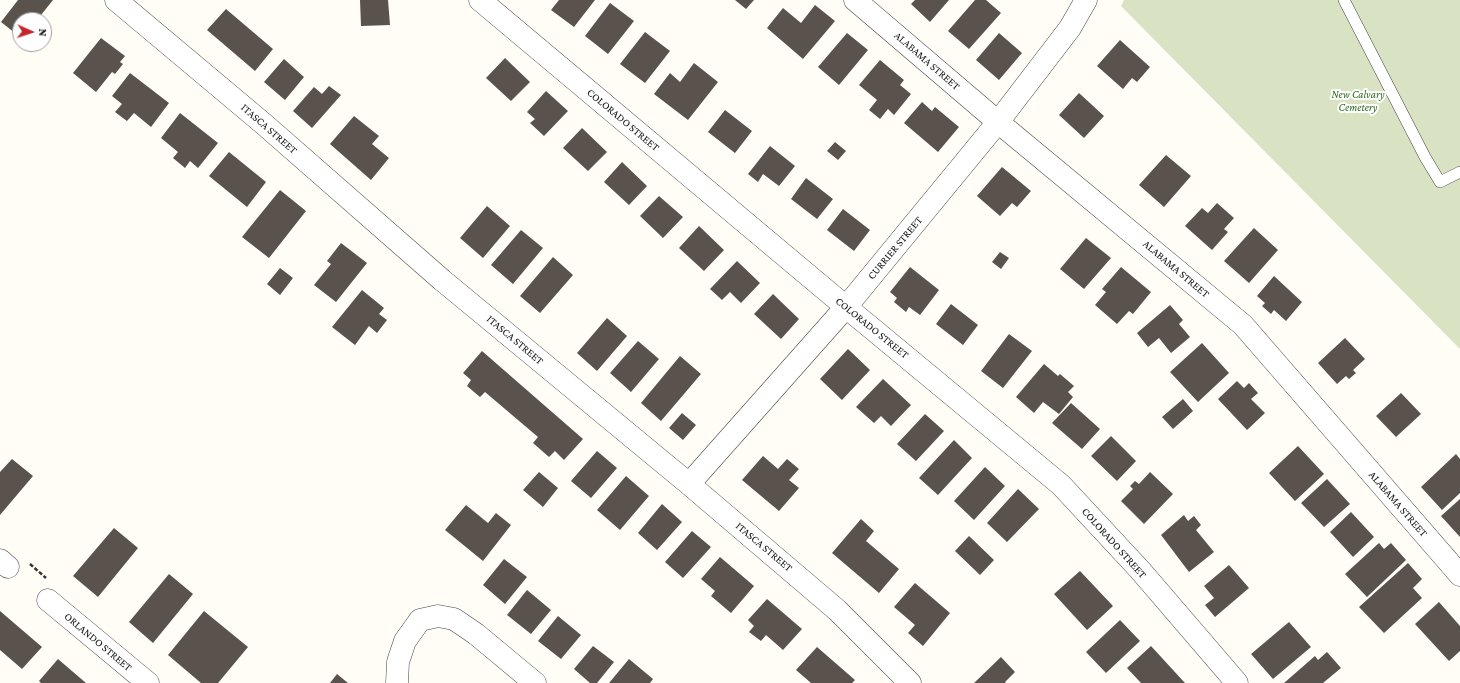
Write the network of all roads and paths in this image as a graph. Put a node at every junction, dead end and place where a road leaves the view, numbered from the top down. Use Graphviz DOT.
graph roads {
  1 [pos="116,0"];
  2 [pos="480,0"];
  3 [pos="856,0"];
  4 [pos="1086,0"];
  5 [pos="1344,0"];
  6 [pos="998,122"];
  7 [pos="1460,172"];
  8 [pos="846,307"];
  9 [pos="689,484"];
  10 [pos="12,563"];
  11 [pos="1458,570"];
  12 [pos="49,591"];
  13 [pos="148,683"];
  14 [pos="397,683"];
  15 [pos="535,683"];
  16 [pos="910,683"];
  17 [pos="1237,683"];
  1 -- 9 [label="street, ITASCA STREET"];
  2 -- 8 [label="street, COLORADO STREET"];
  3 -- 6 [label="street, ALABAMA STREET"];
  4 -- 6 [label="street, CURRIER STREET"];
  5 -- 7 [label="lane"];
  6 -- 8 [label="street, CURRIER STREET"];
  6 -- 11 [label="street, ALABAMA STREET"];
  8 -- 9 [label="street, CURRIER STREET"];
  8 -- 17 [label="street, COLORADO STREET"];
  9 -- 16 [label="street, ITASCA STREET"];
  10 -- 12 [label="path"];
  12 -- 13 [label="street, ORLANDO STREET"];
  14 -- 15 [label="street"];
}
